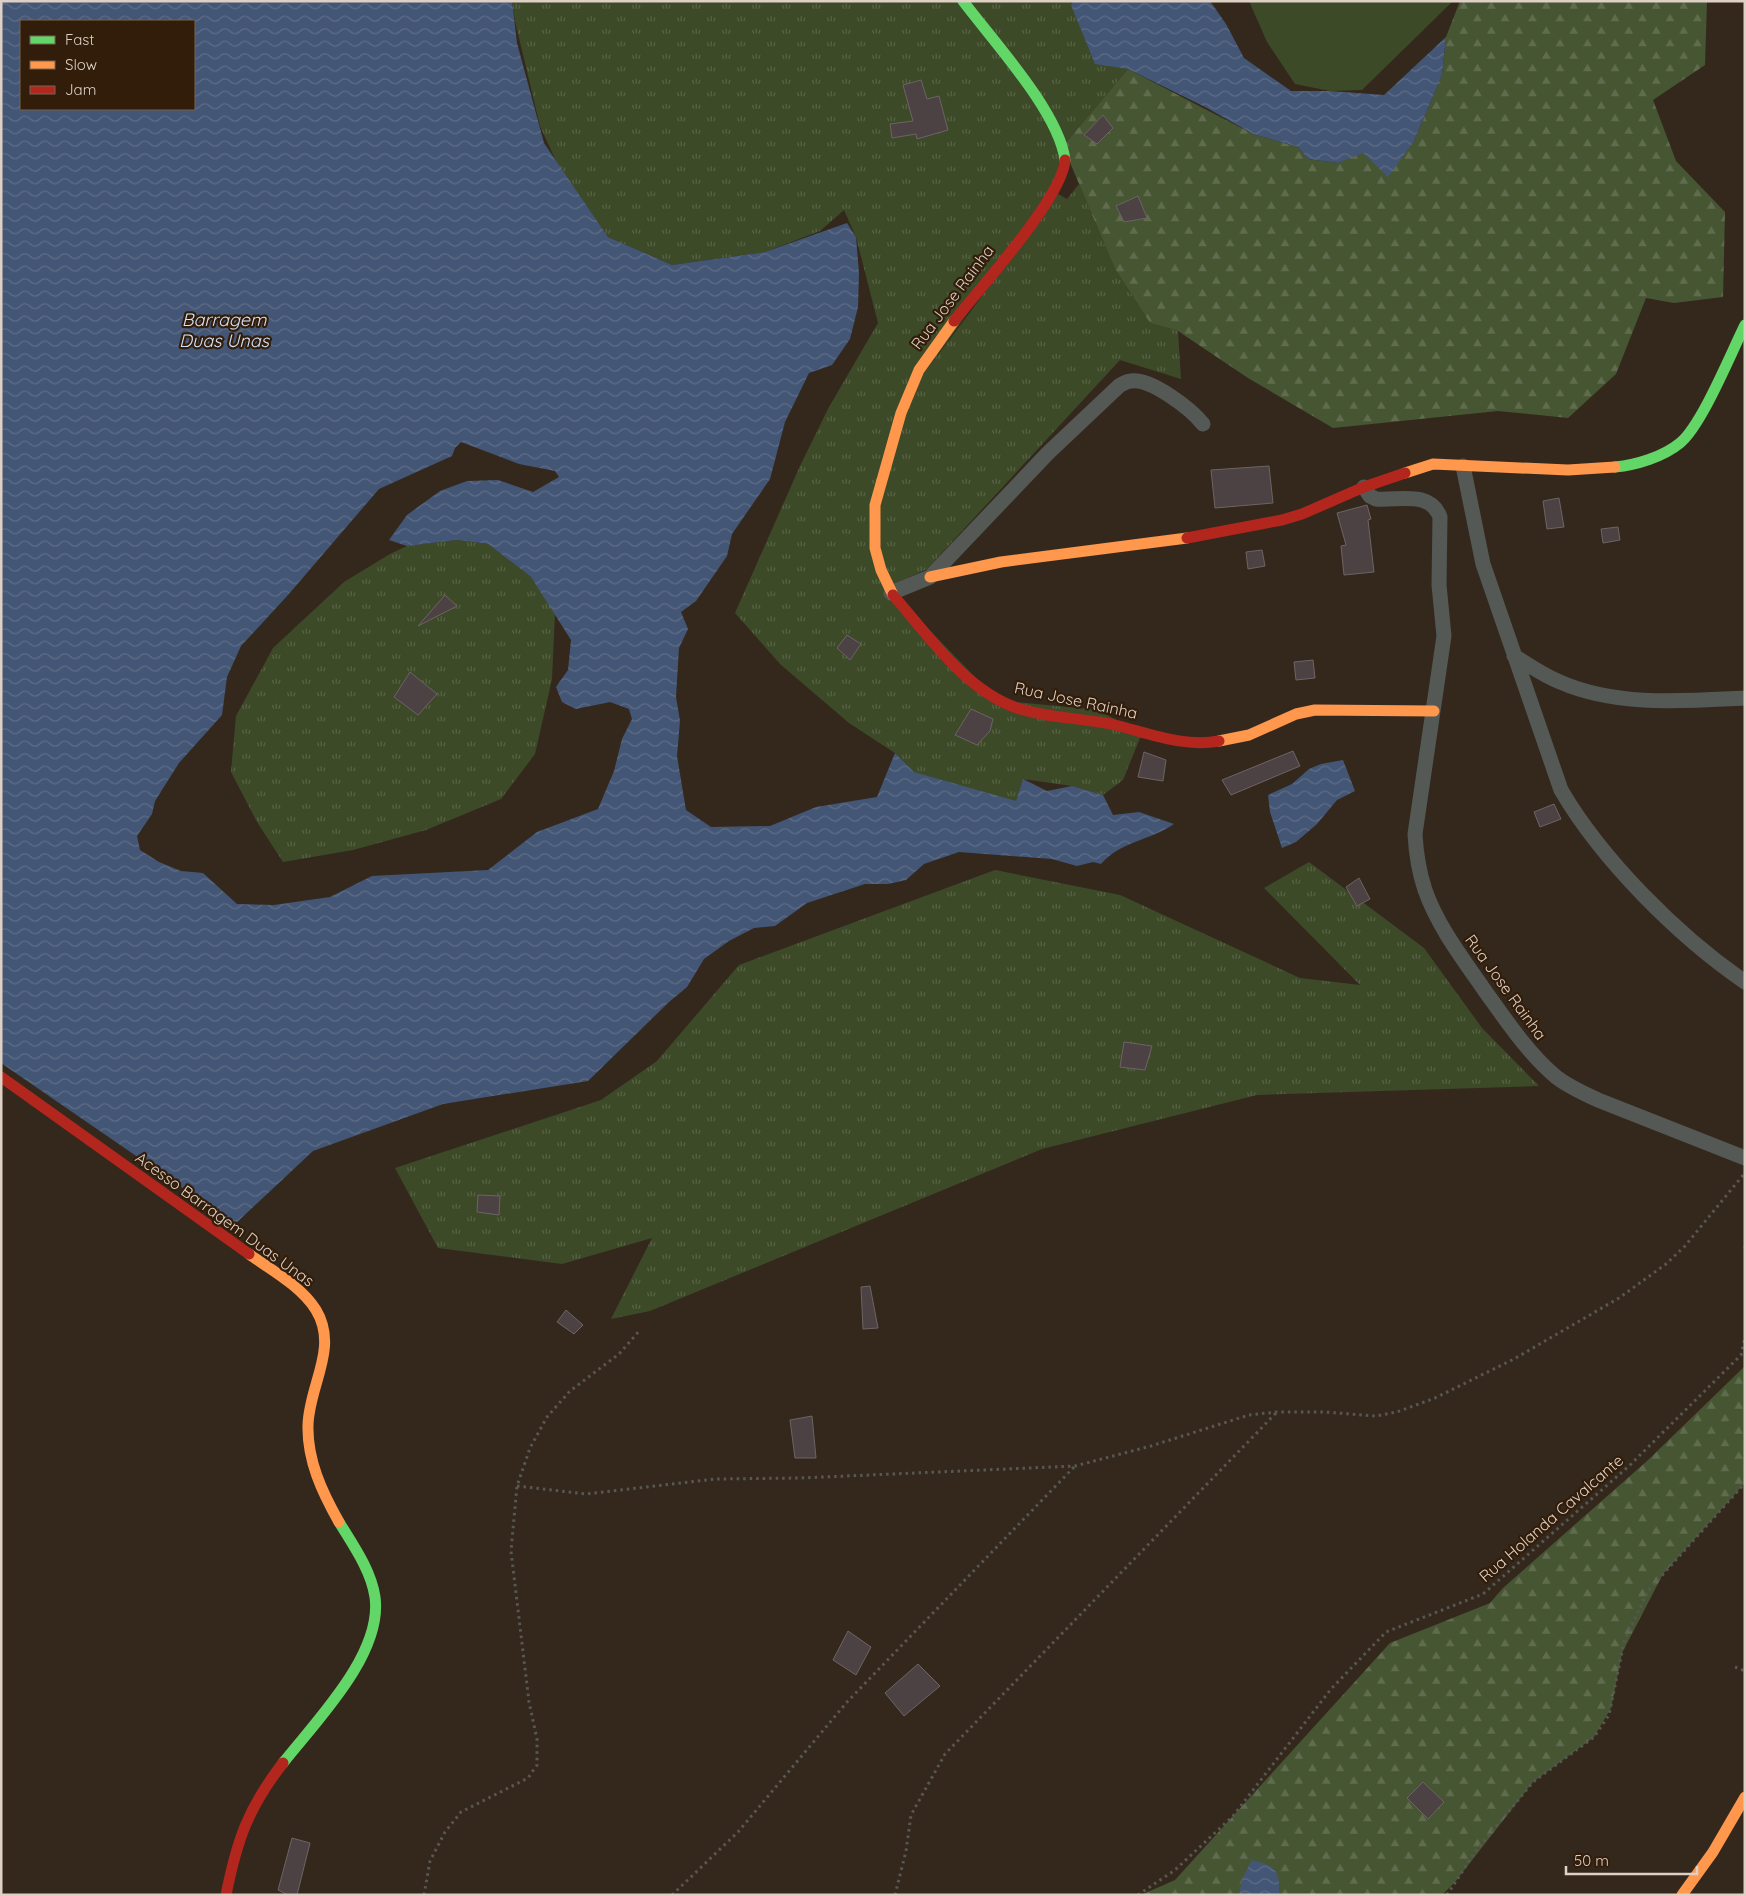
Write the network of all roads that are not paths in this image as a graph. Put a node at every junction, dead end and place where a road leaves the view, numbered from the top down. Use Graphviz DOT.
graph roads {
  1 [pos="963,1"];
  2 [pos="1745,325"];
  3 [pos="1203,424"];
  4 [pos="1463,466"];
  5 [pos="1364,487"];
  6 [pos="930,577"];
  7 [pos="891,593"];
  8 [pos="1514,656"];
  9 [pos="1745,698"];
  10 [pos="1434,711"];
  11 [pos="1745,982"];
  12 [pos="1,1077"];
  13 [pos="1745,1158"];
  14 [pos="1745,1797"];
  15 [pos="226,1895"];
  16 [pos="1682,1895"];
  1 -- 7 [label="street, Rua Jose Rainha"];
  2 -- 4 [label="street"];
  3 -- 6 [label="street"];
  4 -- 5 [label="street"];
  4 -- 8 [label="street"];
  5 -- 6 [label="street"];
  5 -- 10 [label="street, Rua Jose Rainha"];
  6 -- 7 [label="street"];
  7 -- 10 [label="street, Rua Jose Rainha"];
  8 -- 9 [label="street"];
  8 -- 11 [label="street"];
  10 -- 13 [label="street, Rua Jose Rainha"];
  12 -- 15 [label="street, Acesso Barragem Duas Unas"];
  14 -- 16 [label="street"];
}
